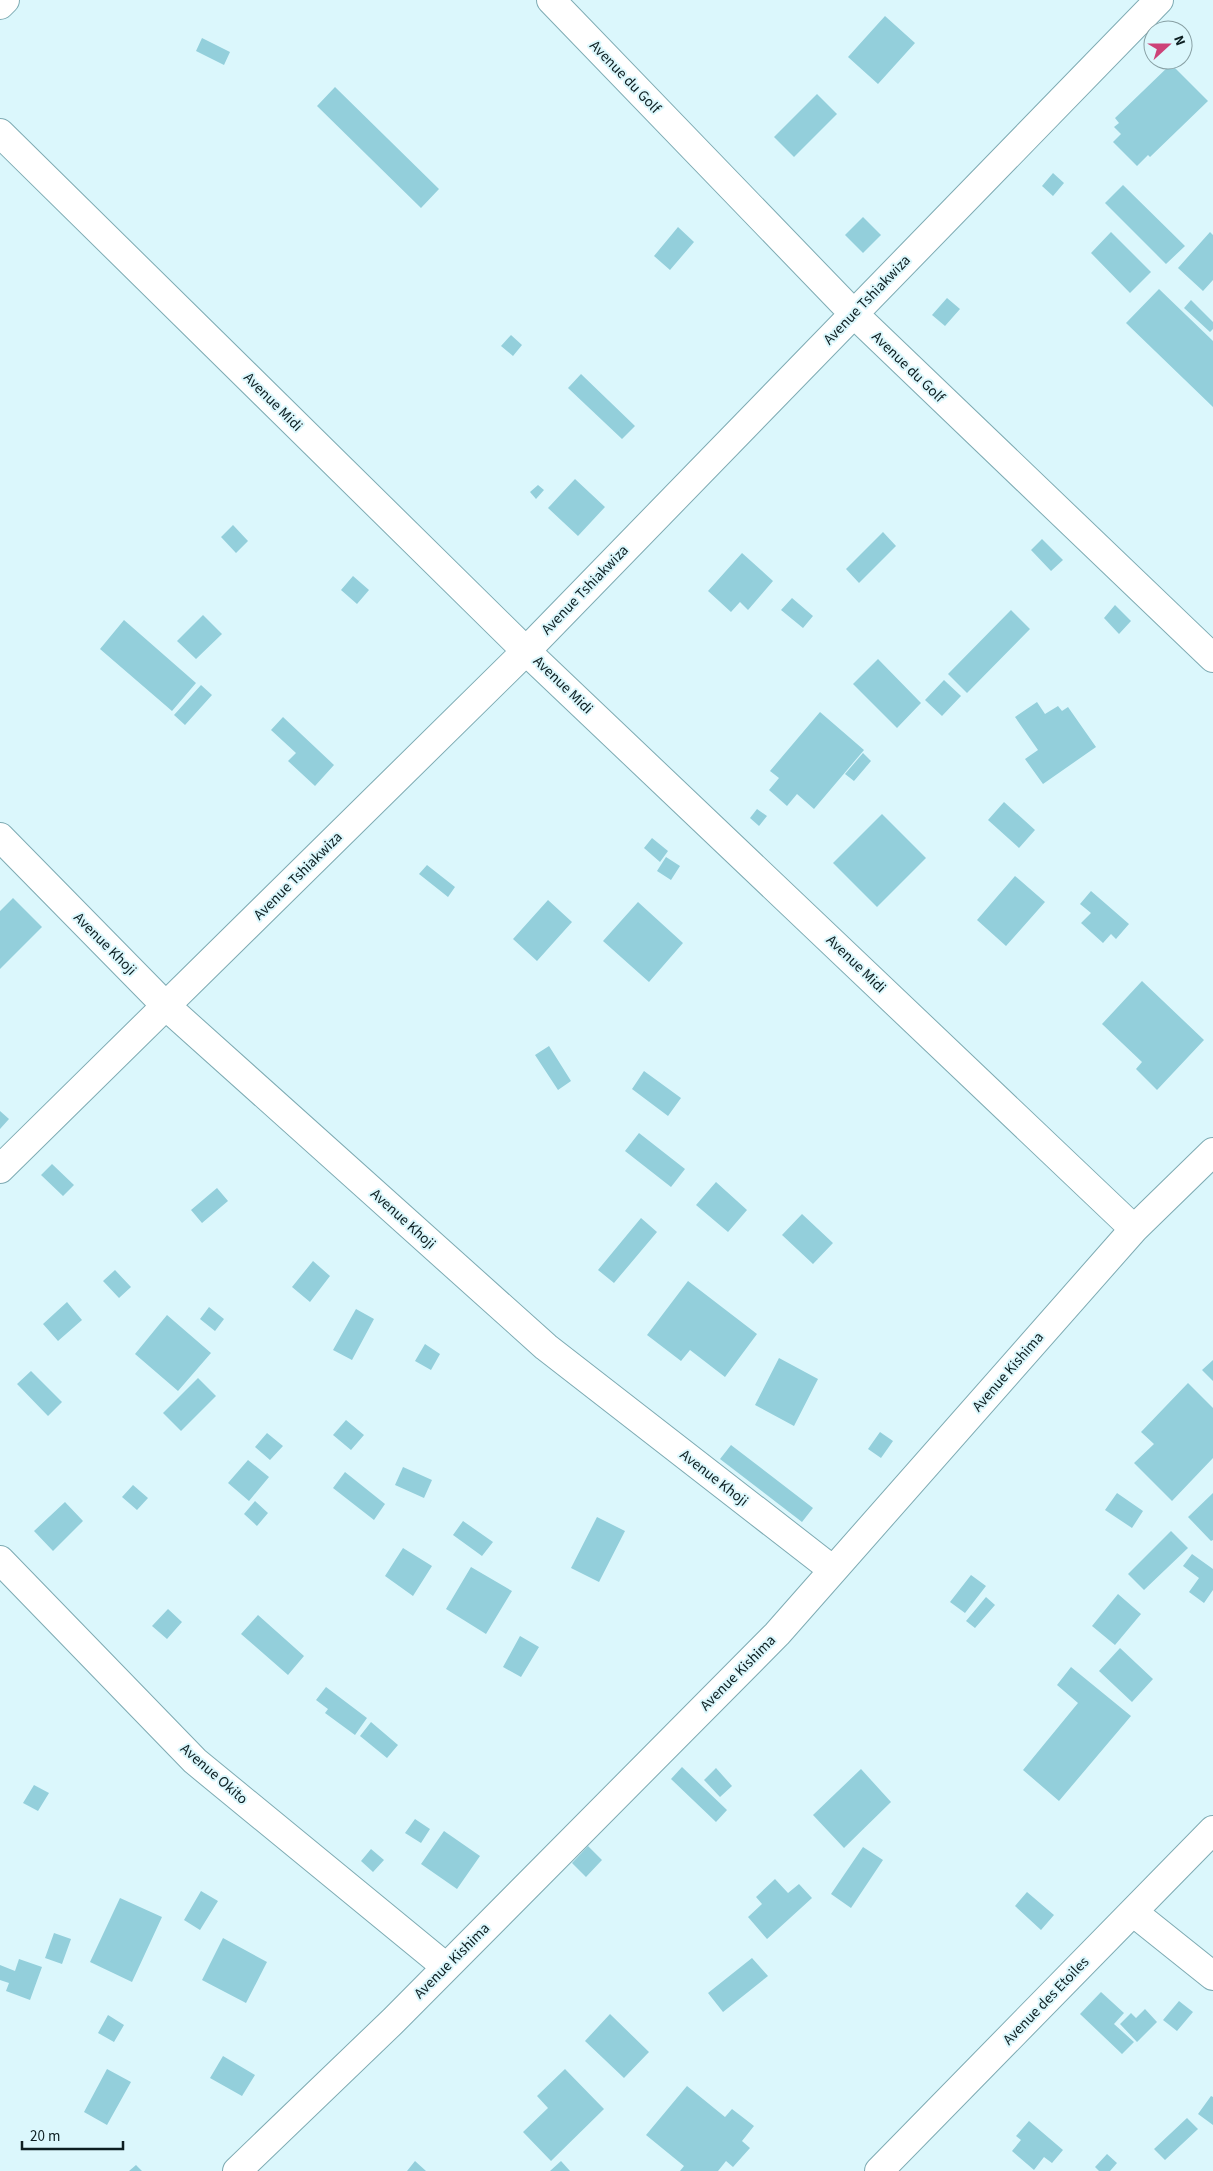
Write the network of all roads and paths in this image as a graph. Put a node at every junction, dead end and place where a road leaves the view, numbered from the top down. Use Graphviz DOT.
graph roads {
  1 [pos="5,0"];
  2 [pos="551,0"];
  3 [pos="1159,0"];
  4 [pos="0,5"];
  5 [pos="0,133"];
  6 [pos="854,314"];
  7 [pos="526,651"];
  8 [pos="1213,658"];
  9 [pos="0,837"];
  10 [pos="166,1006"];
  11 [pos="1213,1152"];
  12 [pos="0,1169"];
  13 [pos="1134,1229"];
  14 [pos="0,1560"];
  15 [pos="833,1570"];
  16 [pos="1213,1830"];
  17 [pos="1133,1912"];
  18 [pos="446,1967"];
  19 [pos="1213,1976"];
  20 [pos="237,2171"];
  21 [pos="879,2171"];
  1 -- 4 [label="street"];
  2 -- 6 [label="street, Avenue du Golf"];
  3 -- 6 [label="street, Avenue Tshiakwiza"];
  5 -- 7 [label="street, Avenue Midi"];
  6 -- 7 [label="street, Avenue Tshiakwiza"];
  6 -- 8 [label="street, Avenue du Golf"];
  7 -- 10 [label="street, Avenue Tshiakwiza"];
  7 -- 13 [label="street, Avenue Midi"];
  9 -- 10 [label="street, Avenue Khoji"];
  10 -- 12 [label="street, Avenue Tshiakwiza"];
  10 -- 15 [label="street, Avenue Khoji"];
  11 -- 13 [label="street, Avenue Kishima"];
  13 -- 15 [label="street, Avenue Kishima"];
  14 -- 18 [label="street, Avenue Okito"];
  15 -- 18 [label="street, Avenue Kishima"];
  16 -- 17 [label="street, Avenue des Etoiles"];
  17 -- 19 [label="street"];
  17 -- 21 [label="street, Avenue des Etoiles"];
  18 -- 20 [label="street, Avenue Kishima"];
}
